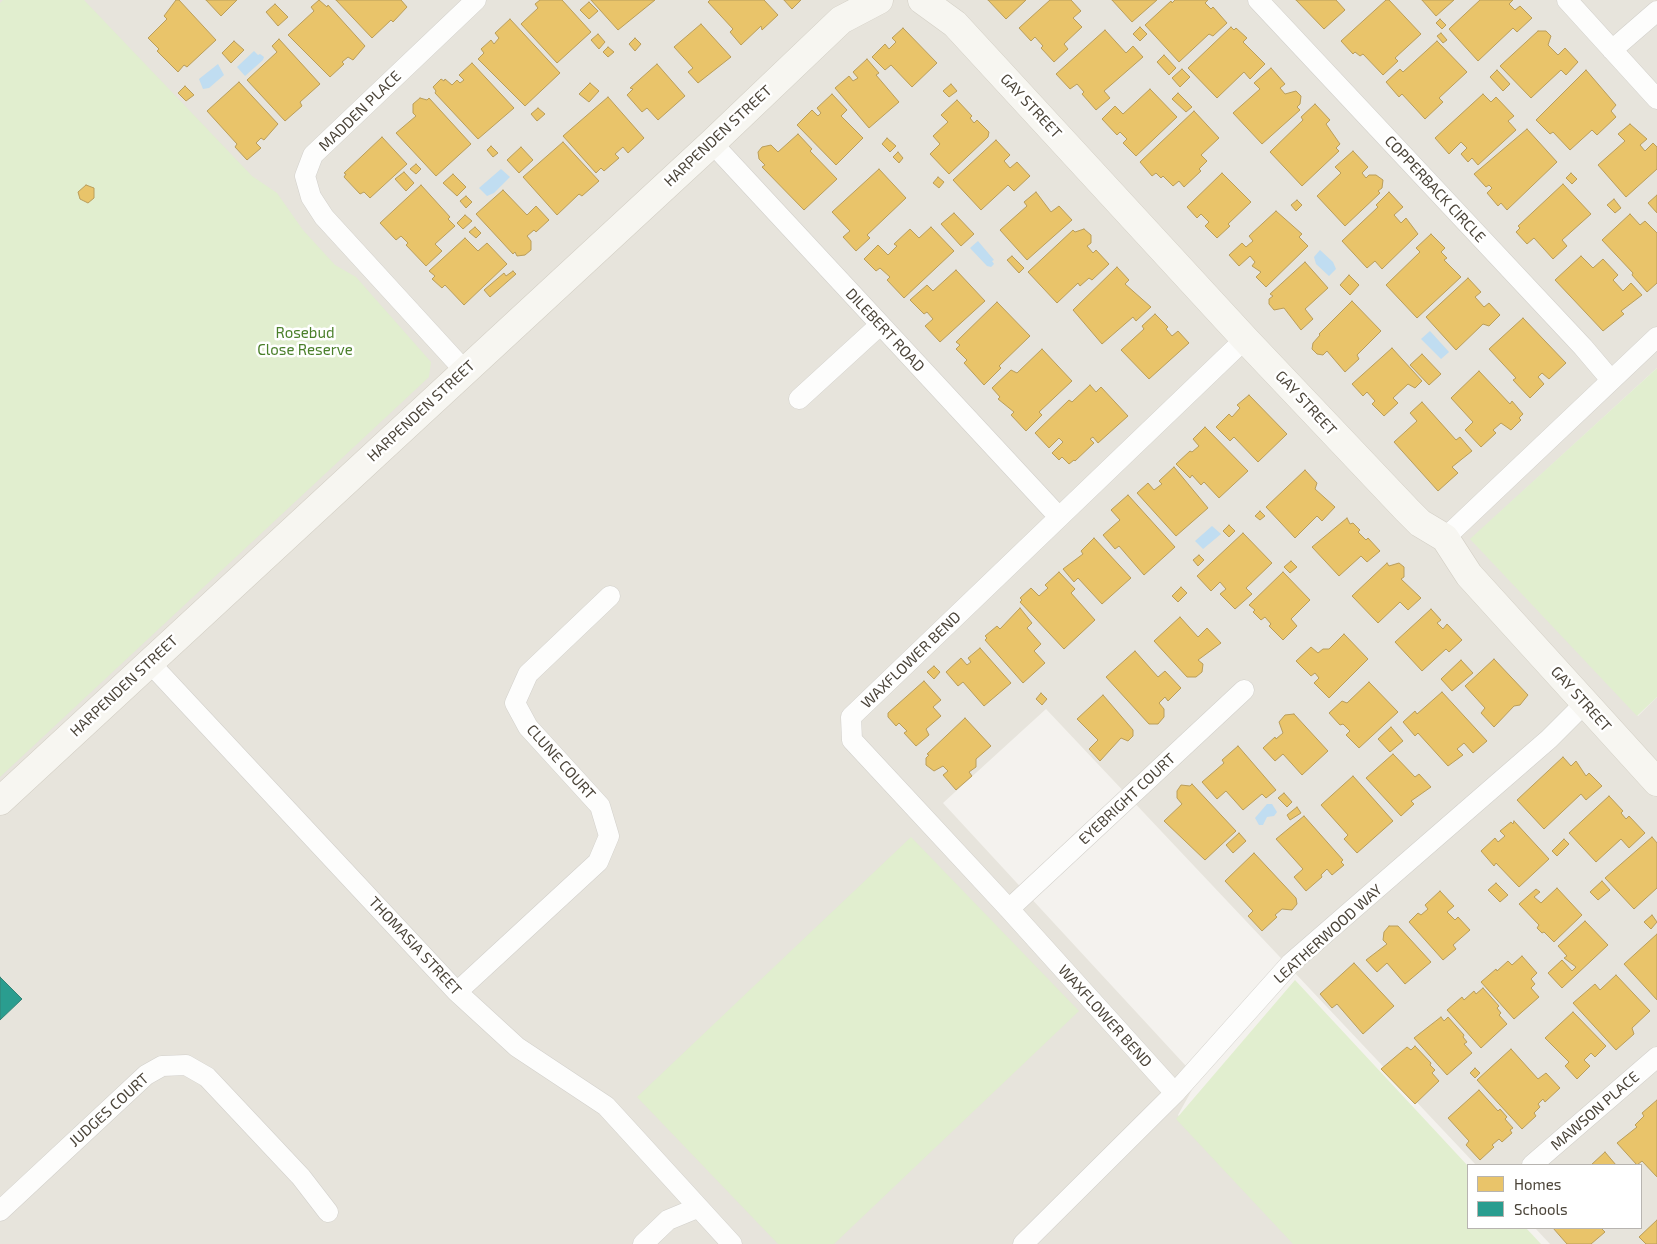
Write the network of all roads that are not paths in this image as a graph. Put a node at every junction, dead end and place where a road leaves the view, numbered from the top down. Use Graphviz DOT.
graph roads {
  1 [pos="476,0"];
  2 [pos="879,0"];
  3 [pos="922,0"];
  4 [pos="1258,0"];
  5 [pos="1566,0"];
  6 [pos="846,10"];
  7 [pos="1657,11"];
  8 [pos="949,12"];
  9 [pos="1612,50"];
  10 [pos="1657,99"];
  11 [pos="712,143"];
  12 [pos="880,325"];
  13 [pos="1657,337"];
  14 [pos="1245,339"];
  15 [pos="464,370"];
  16 [pos="1611,380"];
  17 [pos="799,399"];
  18 [pos="1059,518"];
  19 [pos="1445,538"];
  20 [pos="610,596"];
  21 [pos="150,663"];
  22 [pos="1244,690"];
  23 [pos="1584,704"];
  24 [pos="1657,782"];
  25 [pos="0,801"];
  26 [pos="1009,908"];
  27 [pos="457,992"];
  28 [pos="1657,1057"];
  29 [pos="1175,1093"];
  30 [pos="1533,1164"];
  31 [pos="697,1208"];
  32 [pos="0,1211"];
  33 [pos="328,1212"];
  34 [pos="642,1244"];
  35 [pos="732,1244"];
  36 [pos="1023,1244"];
  1 -- 15 [label="street, MADDEN PLACE"];
  2 -- 6 [label="street, HARPENDEN STREET"];
  3 -- 8 [label="street, GAY STREET"];
  4 -- 16 [label="street, COPPERBACK CIRCLE"];
  5 -- 9 [label="street"];
  6 -- 11 [label="street, HARPENDEN STREET"];
  7 -- 9 [label="street"];
  8 -- 14 [label="street, GAY STREET"];
  9 -- 10 [label="street"];
  11 -- 12 [label="street, DILEBERT ROAD"];
  11 -- 15 [label="street, HARPENDEN STREET"];
  12 -- 17 [label="street"];
  12 -- 18 [label="street, DILEBERT ROAD"];
  13 -- 16 [label="street"];
  14 -- 18 [label="street, WAXFLOWER BEND"];
  14 -- 19 [label="street, GAY STREET"];
  15 -- 21 [label="street, HARPENDEN STREET"];
  16 -- 19 [label="street"];
  18 -- 26 [label="street, WAXFLOWER BEND"];
  19 -- 23 [label="street, GAY STREET"];
  20 -- 27 [label="street, CLUNE COURT"];
  21 -- 25 [label="street, HARPENDEN STREET"];
  21 -- 27 [label="street, THOMASIA STREET"];
  22 -- 26 [label="street, EYEBRIGHT COURT"];
  23 -- 24 [label="street, GAY STREET"];
  23 -- 29 [label="street, LEATHERWOOD WAY"];
  26 -- 29 [label="street, WAXFLOWER BEND"];
  27 -- 31 [label="street, THOMASIA STREET"];
  28 -- 30 [label="street, MAWSON PLACE"];
  29 -- 36 [label="street, LEATHERWOOD WAY"];
  31 -- 34 [label="street"];
  31 -- 35 [label="street"];
  32 -- 33 [label="street, JUDGES COURT"];
}
